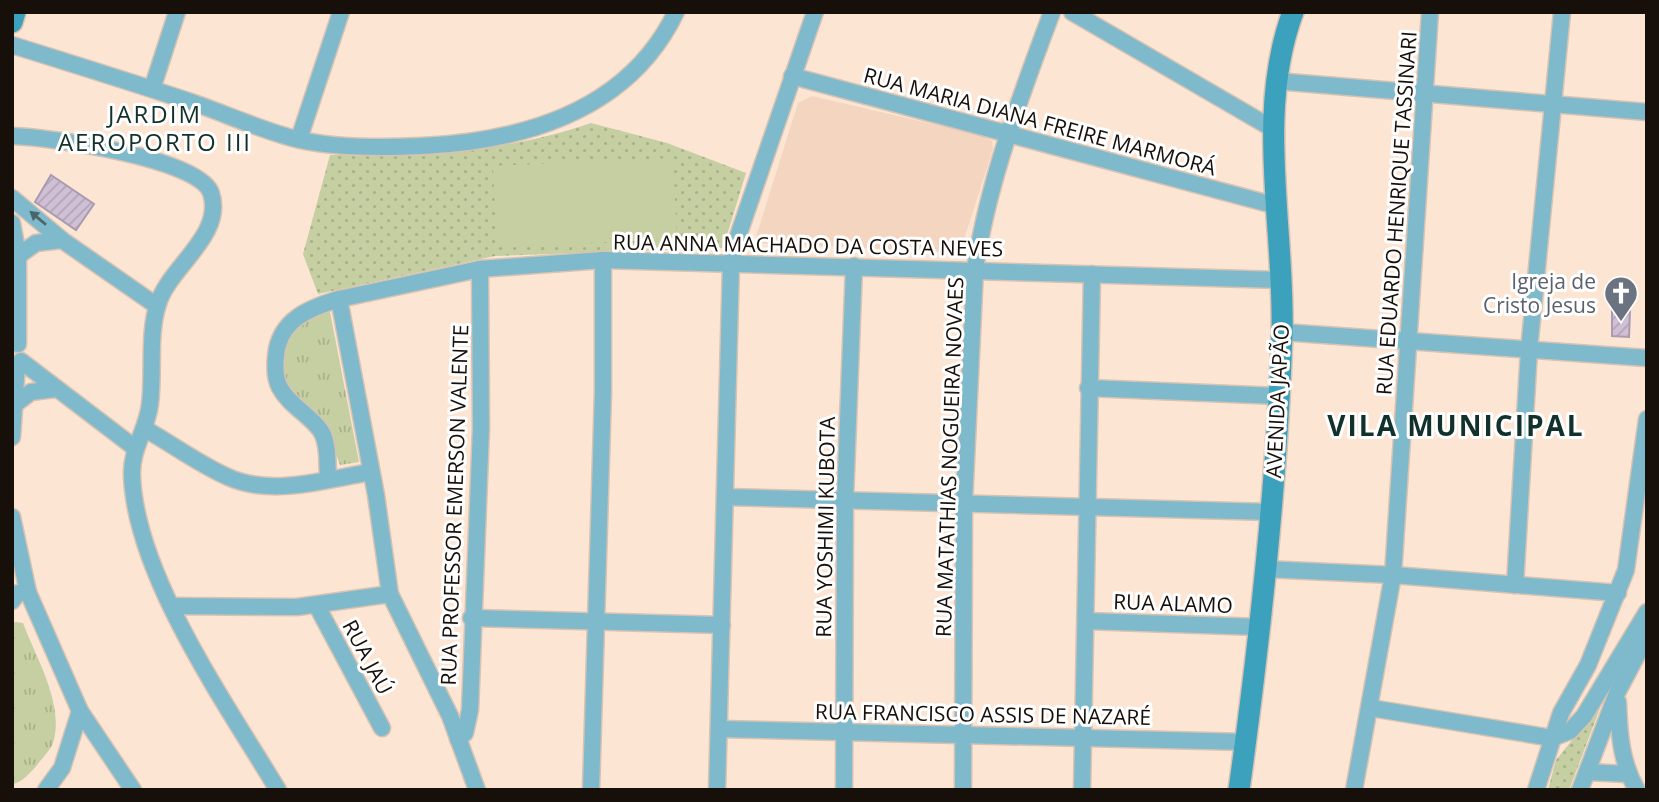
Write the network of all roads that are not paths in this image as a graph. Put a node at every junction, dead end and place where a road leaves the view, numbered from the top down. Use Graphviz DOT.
graph roads {
  1 [pos="15,12"];
  2 [pos="177,12"];
  3 [pos="341,12"];
  4 [pos="676,12"];
  5 [pos="816,12"];
  6 [pos="1052,12"];
  7 [pos="1072,12"];
  8 [pos="1293,12"];
  9 [pos="1430,12"];
  10 [pos="1562,12"];
  11 [pos="12,22"];
  12 [pos="12,45"];
  13 [pos="792,76"];
  14 [pos="1276,81"];
  15 [pos="152,89"];
  16 [pos="1426,93"];
  17 [pos="1554,102"];
  18 [pos="1647,112"];
  19 [pos="1275,130"];
  20 [pos="1010,134"];
  21 [pos="12,136"];
  22 [pos="299,139"];
  23 [pos="46,141"];
  24 [pos="12,147"];
  25 [pos="12,198"];
  26 [pos="1277,206"];
  27 [pos="12,223"];
  28 [pos="62,240"];
  29 [pos="18,256"];
  30 [pos="603,260"];
  31 [pos="731,262"];
  32 [pos="854,266"];
  33 [pos="480,269"];
  34 [pos="975,269"];
  35 [pos="1092,274"];
  36 [pos="1280,280"];
  37 [pos="339,299"];
  38 [pos="157,306"];
  39 [pos="1282,332"];
  40 [pos="1408,340"];
  41 [pos="15,343"];
  42 [pos="1529,350"];
  43 [pos="1647,358"];
  44 [pos="17,363"];
  45 [pos="1088,388"];
  46 [pos="55,389"];
  47 [pos="1279,396"];
  48 [pos="15,405"];
  49 [pos="1647,419"];
  50 [pos="145,429"];
  51 [pos="12,437"];
  52 [pos="135,448"];
  53 [pos="371,472"];
  54 [pos="328,479"];
  55 [pos="725,497"];
  56 [pos="845,499"];
  57 [pos="964,503"];
  58 [pos="1087,508"];
  59 [pos="1271,512"];
  60 [pos="12,517"];
  61 [pos="1265,569"];
  62 [pos="1393,575"];
  63 [pos="1515,585"];
  64 [pos="1618,593"];
  65 [pos="390,594"];
  66 [pos="18,595"];
  67 [pos="171,606"];
  68 [pos="317,606"];
  69 [pos="1647,612"];
  70 [pos="471,618"];
  71 [pos="1086,621"];
  72 [pos="594,622"];
  73 [pos="722,625"];
  74 [pos="1259,626"];
  75 [pos="1647,636"];
  76 [pos="1618,693"];
  77 [pos="1371,708"];
  78 [pos="80,711"];
  79 [pos="382,728"];
  80 [pos="719,729"];
  81 [pos="844,732"];
  82 [pos="964,734"];
  83 [pos="1083,737"];
  84 [pos="1552,738"];
  85 [pos="458,739"];
  86 [pos="1246,742"];
  87 [pos="1587,772"];
  88 [pos="1628,774"];
  89 [pos="46,790"];
  90 [pos="133,790"];
  91 [pos="278,790"];
  92 [pos="477,790"];
  93 [pos="591,790"];
  94 [pos="717,790"];
  95 [pos="844,790"];
  96 [pos="963,790"];
  97 [pos="1082,790"];
  98 [pos="1239,790"];
  99 [pos="1354,790"];
  100 [pos="1536,790"];
  101 [pos="1580,790"];
  102 [pos="1637,790"];
  1 -- 11 [label="main road"];
  2 -- 15 [label="street"];
  3 -- 22 [label="street"];
  4 -- 22 [label="street"];
  5 -- 13 [label="street"];
  6 -- 20 [label="street, RUA MATATHIAS NOGUEIRA NOVAES"];
  7 -- 19 [label="street"];
  8 -- 14 [label="main road, AVENIDA JAPÃO"];
  9 -- 16 [label="street, RUA EDUARDO HENRIQUE TASSINARI"];
  10 -- 17 [label="street"];
  12 -- 15 [label="street"];
  13 -- 20 [label="street, RUA MARIA DIANA FREIRE MARMORÁ"];
  13 -- 31 [label="street"];
  14 -- 16 [label="street"];
  14 -- 19 [label="main road, AVENIDA JAPÃO"];
  15 -- 22 [label="street"];
  16 -- 17 [label="street"];
  16 -- 40 [label="street, RUA EDUARDO HENRIQUE TASSINARI"];
  17 -- 18 [label="street"];
  17 -- 42 [label="street"];
  19 -- 26 [label="main road, AVENIDA JAPÃO"];
  20 -- 26 [label="street, RUA MARIA DIANA FREIRE MARMORÁ"];
  20 -- 34 [label="street, RUA MATATHIAS NOGUEIRA NOVAES"];
  21 -- 23 [label="street"];
  23 -- 24 [label="street"];
  23 -- 38 [label="street"];
  28 -- 25 [label="street, one-way"];
  26 -- 36 [label="main road, AVENIDA JAPÃO"];
  27 -- 29 [label="street"];
  28 -- 29 [label="street"];
  28 -- 38 [label="street"];
  29 -- 41 [label="street"];
  30 -- 31 [label="street, RUA ANNA MACHADO DA COSTA NEVES"];
  30 -- 33 [label="street, RUA ANNA MACHADO DA COSTA NEVES"];
  30 -- 72 [label="street"];
  31 -- 32 [label="street, RUA ANNA MACHADO DA COSTA NEVES"];
  31 -- 55 [label="street"];
  32 -- 34 [label="street, RUA ANNA MACHADO DA COSTA NEVES"];
  32 -- 56 [label="street, RUA YOSHIMI KUBOTA"];
  33 -- 37 [label="street, RUA ANNA MACHADO DA COSTA NEVES"];
  33 -- 70 [label="street, RUA PROFESSOR EMERSON VALENTE"];
  34 -- 35 [label="street, RUA ANNA MACHADO DA COSTA NEVES"];
  34 -- 57 [label="street, RUA MATATHIAS NOGUEIRA NOVAES"];
  35 -- 36 [label="street, RUA ANNA MACHADO DA COSTA NEVES"];
  35 -- 45 [label="street"];
  36 -- 39 [label="main road, AVENIDA JAPÃO"];
  37 -- 53 [label="street"];
  37 -- 54 [label="street, RUA ANNA MACHADO DA COSTA NEVES"];
  38 -- 50 [label="street"];
  39 -- 40 [label="street"];
  39 -- 47 [label="main road, AVENIDA JAPÃO"];
  40 -- 42 [label="street"];
  40 -- 62 [label="street, RUA EDUARDO HENRIQUE TASSINARI"];
  41 -- 44 [label="street"];
  42 -- 43 [label="street"];
  42 -- 63 [label="street"];
  44 -- 46 [label="street"];
  44 -- 48 [label="street"];
  45 -- 47 [label="street"];
  45 -- 58 [label="street"];
  46 -- 48 [label="street"];
  46 -- 52 [label="street"];
  47 -- 59 [label="main road, AVENIDA JAPÃO"];
  48 -- 51 [label="street"];
  49 -- 64 [label="street"];
  50 -- 52 [label="street"];
  50 -- 54 [label="street"];
  52 -- 67 [label="street"];
  53 -- 54 [label="street"];
  53 -- 65 [label="street"];
  55 -- 56 [label="street"];
  55 -- 73 [label="street"];
  56 -- 57 [label="street"];
  56 -- 81 [label="street, RUA YOSHIMI KUBOTA"];
  57 -- 58 [label="street"];
  57 -- 82 [label="street, RUA MATATHIAS NOGUEIRA NOVAES"];
  58 -- 59 [label="street"];
  58 -- 71 [label="street"];
  59 -- 61 [label="main road, AVENIDA JAPÃO"];
  60 -- 66 [label="street"];
  61 -- 62 [label="street"];
  61 -- 74 [label="main road, AVENIDA JAPÃO"];
  62 -- 63 [label="street"];
  62 -- 77 [label="street, RUA EDUARDO HENRIQUE TASSINARI"];
  63 -- 64 [label="street"];
  64 -- 84 [label="street"];
  65 -- 68 [label="street"];
  65 -- 85 [label="street"];
  66 -- 78 [label="street"];
  67 -- 68 [label="street"];
  67 -- 91 [label="street"];
  68 -- 79 [label="street, RUA JAÚ"];
  69 -- 84 [label="street"];
  70 -- 72 [label="street"];
  70 -- 85 [label="street, RUA PROFESSOR EMERSON VALENTE"];
  71 -- 74 [label="street, RUA ALAMO"];
  71 -- 83 [label="street"];
  72 -- 73 [label="street"];
  72 -- 93 [label="street"];
  73 -- 80 [label="street"];
  74 -- 86 [label="main road, AVENIDA JAPÃO"];
  75 -- 76 [label="street"];
  76 -- 87 [label="street"];
  76 -- 88 [label="street"];
  77 -- 84 [label="street"];
  77 -- 99 [label="street, RUA EDUARDO HENRIQUE TASSINARI"];
  78 -- 89 [label="street"];
  78 -- 90 [label="street"];
  80 -- 81 [label="street, RUA FRANCISCO ASSIS DE NAZARÉ"];
  80 -- 94 [label="street"];
  81 -- 82 [label="street, RUA FRANCISCO ASSIS DE NAZARÉ"];
  81 -- 95 [label="street, RUA YOSHIMI KUBOTA"];
  82 -- 83 [label="street, RUA FRANCISCO ASSIS DE NAZARÉ"];
  82 -- 96 [label="street, RUA MATATHIAS NOGUEIRA NOVAES"];
  83 -- 86 [label="street, RUA FRANCISCO ASSIS DE NAZARÉ"];
  83 -- 97 [label="street"];
  84 -- 100 [label="street"];
  85 -- 92 [label="street"];
  86 -- 98 [label="main road, AVENIDA JAPÃO"];
  87 -- 88 [label="street"];
  87 -- 101 [label="street"];
  88 -- 102 [label="street"];
}
